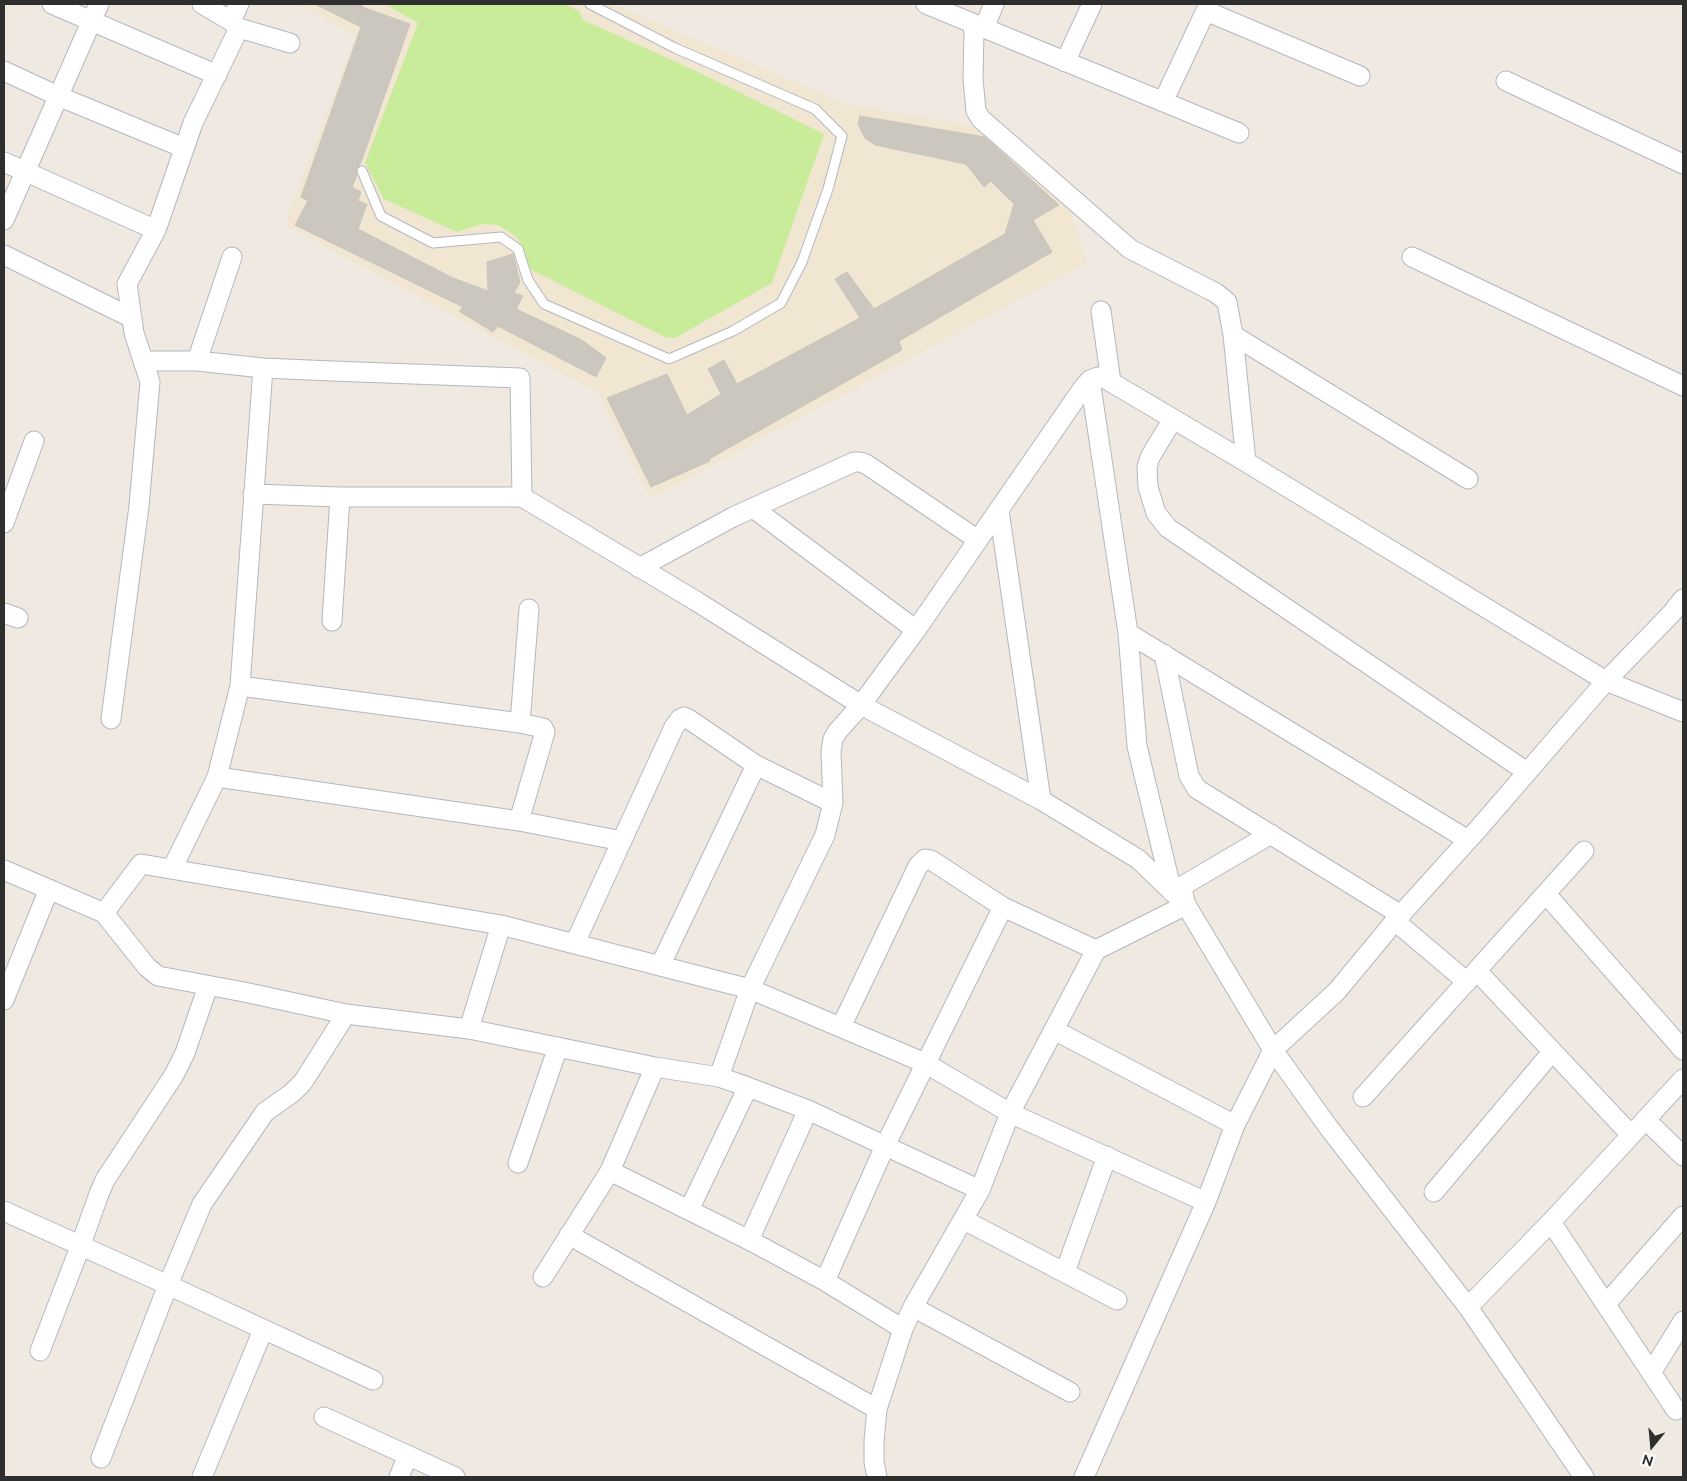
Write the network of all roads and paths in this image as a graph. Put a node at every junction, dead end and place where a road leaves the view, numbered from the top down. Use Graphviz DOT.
graph roads {
  1 [pos="52,4"];
  2 [pos="99,4"];
  3 [pos="202,4"];
  4 [pos="239,4"];
  5 [pos="590,4"];
  6 [pos="926,4"];
  7 [pos="994,4"];
  8 [pos="1092,4"];
  9 [pos="1207,7"];
  10 [pos="92,22"];
  11 [pos="235,25"];
  12 [pos="978,26"];
  13 [pos="290,43"];
  14 [pos="1065,62"];
  15 [pos="4,71"];
  16 [pos="217,75"];
  17 [pos="1360,76"];
  18 [pos="1506,81"];
  19 [pos="58,96"];
  20 [pos="1163,102"];
  21 [pos="1239,133"];
  22 [pos="184,148"];
  23 [pos="4,162"];
  24 [pos="1683,164"];
  25 [pos="26,171"];
  26 [pos="362,171"];
  27 [pos="4,220"];
  28 [pos="156,230"];
  29 [pos="4,255"];
  30 [pos="232,256"];
  31 [pos="1412,257"];
  32 [pos="1101,311"];
  33 [pos="132,318"];
  34 [pos="1233,335"];
  35 [pos="143,361"];
  36 [pos="198,361"];
  37 [pos="263,368"];
  38 [pos="1090,380"];
  39 [pos="1111,382"];
  40 [pos="1683,386"];
  41 [pos="1173,419"];
  42 [pos="34,441"];
  43 [pos="1246,462"];
  44 [pos="1468,479"];
  45 [pos="9,494"];
  46 [pos="253,494"];
  47 [pos="340,497"];
  48 [pos="522,498"];
  49 [pos="753,508"];
  50 [pos="998,510"];
  51 [pos="4,524"];
  52 [pos="978,540"];
  53 [pos="639,568"];
  54 [pos="1683,598"];
  55 [pos="529,608"];
  56 [pos="332,621"];
  57 [pos="916,630"];
  58 [pos="1132,635"];
  59 [pos="1161,653"];
  60 [pos="1606,681"];
  61 [pos="240,686"];
  62 [pos="861,704"];
  63 [pos="1683,712"];
  64 [pos="111,719"];
  65 [pos="520,723"];
  66 [pos="756,765"];
  67 [pos="1527,772"];
  68 [pos="217,777"];
  69 [pos="1042,800"];
  70 [pos="833,803"];
  71 [pos="519,821"];
  72 [pos="1270,834"];
  73 [pos="1468,840"];
  74 [pos="622,841"];
  75 [pos="1584,851"];
  76 [pos="4,870"];
  77 [pos="172,870"];
  78 [pos="1180,888"];
  79 [pos="49,889"];
  80 [pos="1546,894"];
  81 [pos="1186,905"];
  82 [pos="1003,908"];
  83 [pos="104,913"];
  84 [pos="1398,918"];
  85 [pos="501,925"];
  86 [pos="575,943"];
  87 [pos="1096,950"];
  88 [pos="660,966"];
  89 [pos="1472,976"];
  90 [pos="208,986"];
  91 [pos="750,989"];
  92 [pos="4,1000"];
  93 [pos="346,1014"];
  94 [pos="840,1027"];
  95 [pos="469,1028"];
  96 [pos="1054,1030"];
  97 [pos="558,1047"];
  98 [pos="1273,1050"];
  99 [pos="1683,1050"];
  100 [pos="1552,1052"];
  101 [pos="926,1063"];
  102 [pos="655,1066"];
  103 [pos="719,1077"];
  104 [pos="1683,1079"];
  105 [pos="748,1087"];
  106 [pos="1364,1097"];
  107 [pos="808,1110"];
  108 [pos="1010,1113"];
  109 [pos="1646,1120"];
  110 [pos="1236,1125"];
  111 [pos="1631,1135"];
  112 [pos="885,1146"];
  113 [pos="1107,1156"];
  114 [pos="1683,1156"];
  115 [pos="518,1163"];
  116 [pos="610,1171"];
  117 [pos="980,1190"];
  118 [pos="1434,1192"];
  119 [pos="1206,1202"];
  120 [pos="690,1210"];
  121 [pos="4,1211"];
  122 [pos="1683,1216"];
  123 [pos="964,1220"];
  124 [pos="1551,1222"];
  125 [pos="569,1235"];
  126 [pos="750,1240"];
  127 [pos="80,1246"];
  128 [pos="1065,1272"];
  129 [pos="543,1277"];
  130 [pos="825,1281"];
  131 [pos="168,1285"];
  132 [pos="1117,1300"];
  133 [pos="1606,1304"];
  134 [pos="1468,1307"];
  135 [pos="913,1308"];
  136 [pos="1683,1321"];
  137 [pos="904,1329"];
  138 [pos="263,1330"];
  139 [pos="40,1350"];
  140 [pos="1652,1373"];
  141 [pos="373,1380"];
  142 [pos="1070,1392"];
  143 [pos="877,1410"];
  144 [pos="1676,1410"];
  145 [pos="324,1417"];
  146 [pos="408,1455"];
  147 [pos="100,1458"];
  148 [pos="202,1477"];
  149 [pos="398,1477"];
  150 [pos="455,1477"];
  151 [pos="877,1477"];
  152 [pos="1084,1477"];
  153 [pos="1584,1477"];
  1 -- 10 [label="street"];
  2 -- 10 [label="street"];
  3 -- 11 [label="street"];
  4 -- 11 [label="street"];
  5 -- 26 [label="lane"];
  6 -- 12 [label="street"];
  7 -- 12 [label="street"];
  8 -- 14 [label="street"];
  9 -- 17 [label="street"];
  9 -- 20 [label="street"];
  10 -- 16 [label="street"];
  10 -- 19 [label="street"];
  11 -- 13 [label="street"];
  11 -- 16 [label="street"];
  12 -- 14 [label="street"];
  12 -- 34 [label="street"];
  14 -- 20 [label="street"];
  15 -- 19 [label="street"];
  16 -- 22 [label="street"];
  18 -- 24 [label="street"];
  19 -- 22 [label="street"];
  19 -- 25 [label="street"];
  20 -- 21 [label="street"];
  22 -- 28 [label="street"];
  23 -- 25 [label="street"];
  25 -- 27 [label="street"];
  25 -- 28 [label="street"];
  28 -- 33 [label="street"];
  29 -- 33 [label="street"];
  30 -- 36 [label="street"];
  31 -- 40 [label="street"];
  32 -- 39 [label="street"];
  33 -- 35 [label="street"];
  34 -- 43 [label="street"];
  34 -- 44 [label="street"];
  35 -- 36 [label="street"];
  35 -- 64 [label="street"];
  36 -- 37 [label="street"];
  37 -- 46 [label="street"];
  37 -- 48 [label="street"];
  38 -- 39 [label="street"];
  38 -- 50 [label="street"];
  38 -- 58 [label="street"];
  39 -- 41 [label="street"];
  41 -- 43 [label="street"];
  41 -- 67 [label="street"];
  42 -- 45 [label="street"];
  43 -- 60 [label="street"];
  45 -- 51 [label="street"];
  46 -- 47 [label="street"];
  46 -- 61 [label="street"];
  47 -- 48 [label="street"];
  47 -- 56 [label="street"];
  48 -- 53 [label="street"];
  49 -- 52 [label="street"];
  49 -- 53 [label="street"];
  49 -- 57 [label="street"];
  50 -- 52 [label="street"];
  50 -- 69 [label="street"];
  52 -- 57 [label="street"];
  53 -- 62 [label="street"];
  54 -- 60 [label="street"];
  55 -- 65 [label="street"];
  57 -- 62 [label="street"];
  58 -- 59 [label="street"];
  58 -- 78 [label="street"];
  59 -- 72 [label="street"];
  59 -- 73 [label="street"];
  60 -- 63 [label="street"];
  60 -- 67 [label="street"];
  61 -- 65 [label="street"];
  61 -- 68 [label="street"];
  62 -- 69 [label="street"];
  62 -- 70 [label="street"];
  65 -- 71 [label="street"];
  66 -- 70 [label="street"];
  66 -- 74 [label="street"];
  66 -- 88 [label="street"];
  67 -- 73 [label="street"];
  68 -- 71 [label="street"];
  68 -- 77 [label="street"];
  69 -- 78 [label="street"];
  70 -- 91 [label="street"];
  71 -- 74 [label="street"];
  72 -- 78 [label="street"];
  72 -- 84 [label="street"];
  73 -- 84 [label="street"];
  74 -- 86 [label="street"];
  75 -- 80 [label="street"];
  76 -- 79 [label="street"];
  77 -- 83 [label="street"];
  77 -- 85 [label="street"];
  78 -- 81 [label="street"];
  79 -- 83 [label="street"];
  79 -- 92 [label="street"];
  80 -- 89 [label="street"];
  80 -- 99 [label="street"];
  81 -- 87 [label="street"];
  81 -- 98 [label="street"];
  82 -- 87 [label="street"];
  82 -- 94 [label="street"];
  82 -- 101 [label="street"];
  83 -- 90 [label="street"];
  84 -- 89 [label="street"];
  84 -- 98 [label="street"];
  85 -- 86 [label="street"];
  85 -- 95 [label="street"];
  86 -- 88 [label="street"];
  87 -- 96 [label="street"];
  88 -- 91 [label="street"];
  89 -- 100 [label="street"];
  89 -- 106 [label="street"];
  90 -- 93 [label="street"];
  90 -- 127 [label="street"];
  91 -- 94 [label="street"];
  91 -- 103 [label="street"];
  93 -- 95 [label="street"];
  93 -- 131 [label="street"];
  94 -- 101 [label="street"];
  95 -- 97 [label="street"];
  96 -- 108 [label="street"];
  96 -- 110 [label="street"];
  97 -- 102 [label="street"];
  97 -- 115 [label="street"];
  98 -- 110 [label="street"];
  98 -- 134 [label="street"];
  100 -- 111 [label="street"];
  100 -- 118 [label="street"];
  101 -- 108 [label="street"];
  101 -- 112 [label="street"];
  102 -- 103 [label="street"];
  102 -- 116 [label="street"];
  103 -- 105 [label="street"];
  104 -- 109 [label="street"];
  105 -- 107 [label="street"];
  105 -- 120 [label="street"];
  107 -- 112 [label="street"];
  107 -- 126 [label="street"];
  108 -- 113 [label="street"];
  108 -- 117 [label="street"];
  109 -- 111 [label="street"];
  109 -- 114 [label="street"];
  110 -- 119 [label="street"];
  111 -- 124 [label="street"];
  112 -- 117 [label="street"];
  112 -- 130 [label="street"];
  113 -- 119 [label="street"];
  113 -- 128 [label="street"];
  116 -- 120 [label="street"];
  116 -- 125 [label="street"];
  117 -- 123 [label="street"];
  119 -- 152 [label="street"];
  120 -- 126 [label="street"];
  121 -- 127 [label="street"];
  122 -- 133 [label="street"];
  123 -- 128 [label="street"];
  123 -- 135 [label="street"];
  124 -- 133 [label="street"];
  124 -- 134 [label="street"];
  125 -- 129 [label="street"];
  125 -- 143 [label="street"];
  126 -- 130 [label="street"];
  127 -- 131 [label="street"];
  127 -- 139 [label="street"];
  128 -- 132 [label="street"];
  130 -- 137 [label="street"];
  131 -- 138 [label="street"];
  131 -- 147 [label="street"];
  133 -- 140 [label="street"];
  134 -- 153 [label="street"];
  135 -- 137 [label="street"];
  135 -- 142 [label="street"];
  136 -- 140 [label="street"];
  137 -- 143 [label="street"];
  138 -- 141 [label="street"];
  138 -- 148 [label="street"];
  140 -- 144 [label="street"];
  143 -- 151 [label="street"];
  145 -- 146 [label="street"];
  146 -- 149 [label="street"];
  146 -- 150 [label="street"];
}
